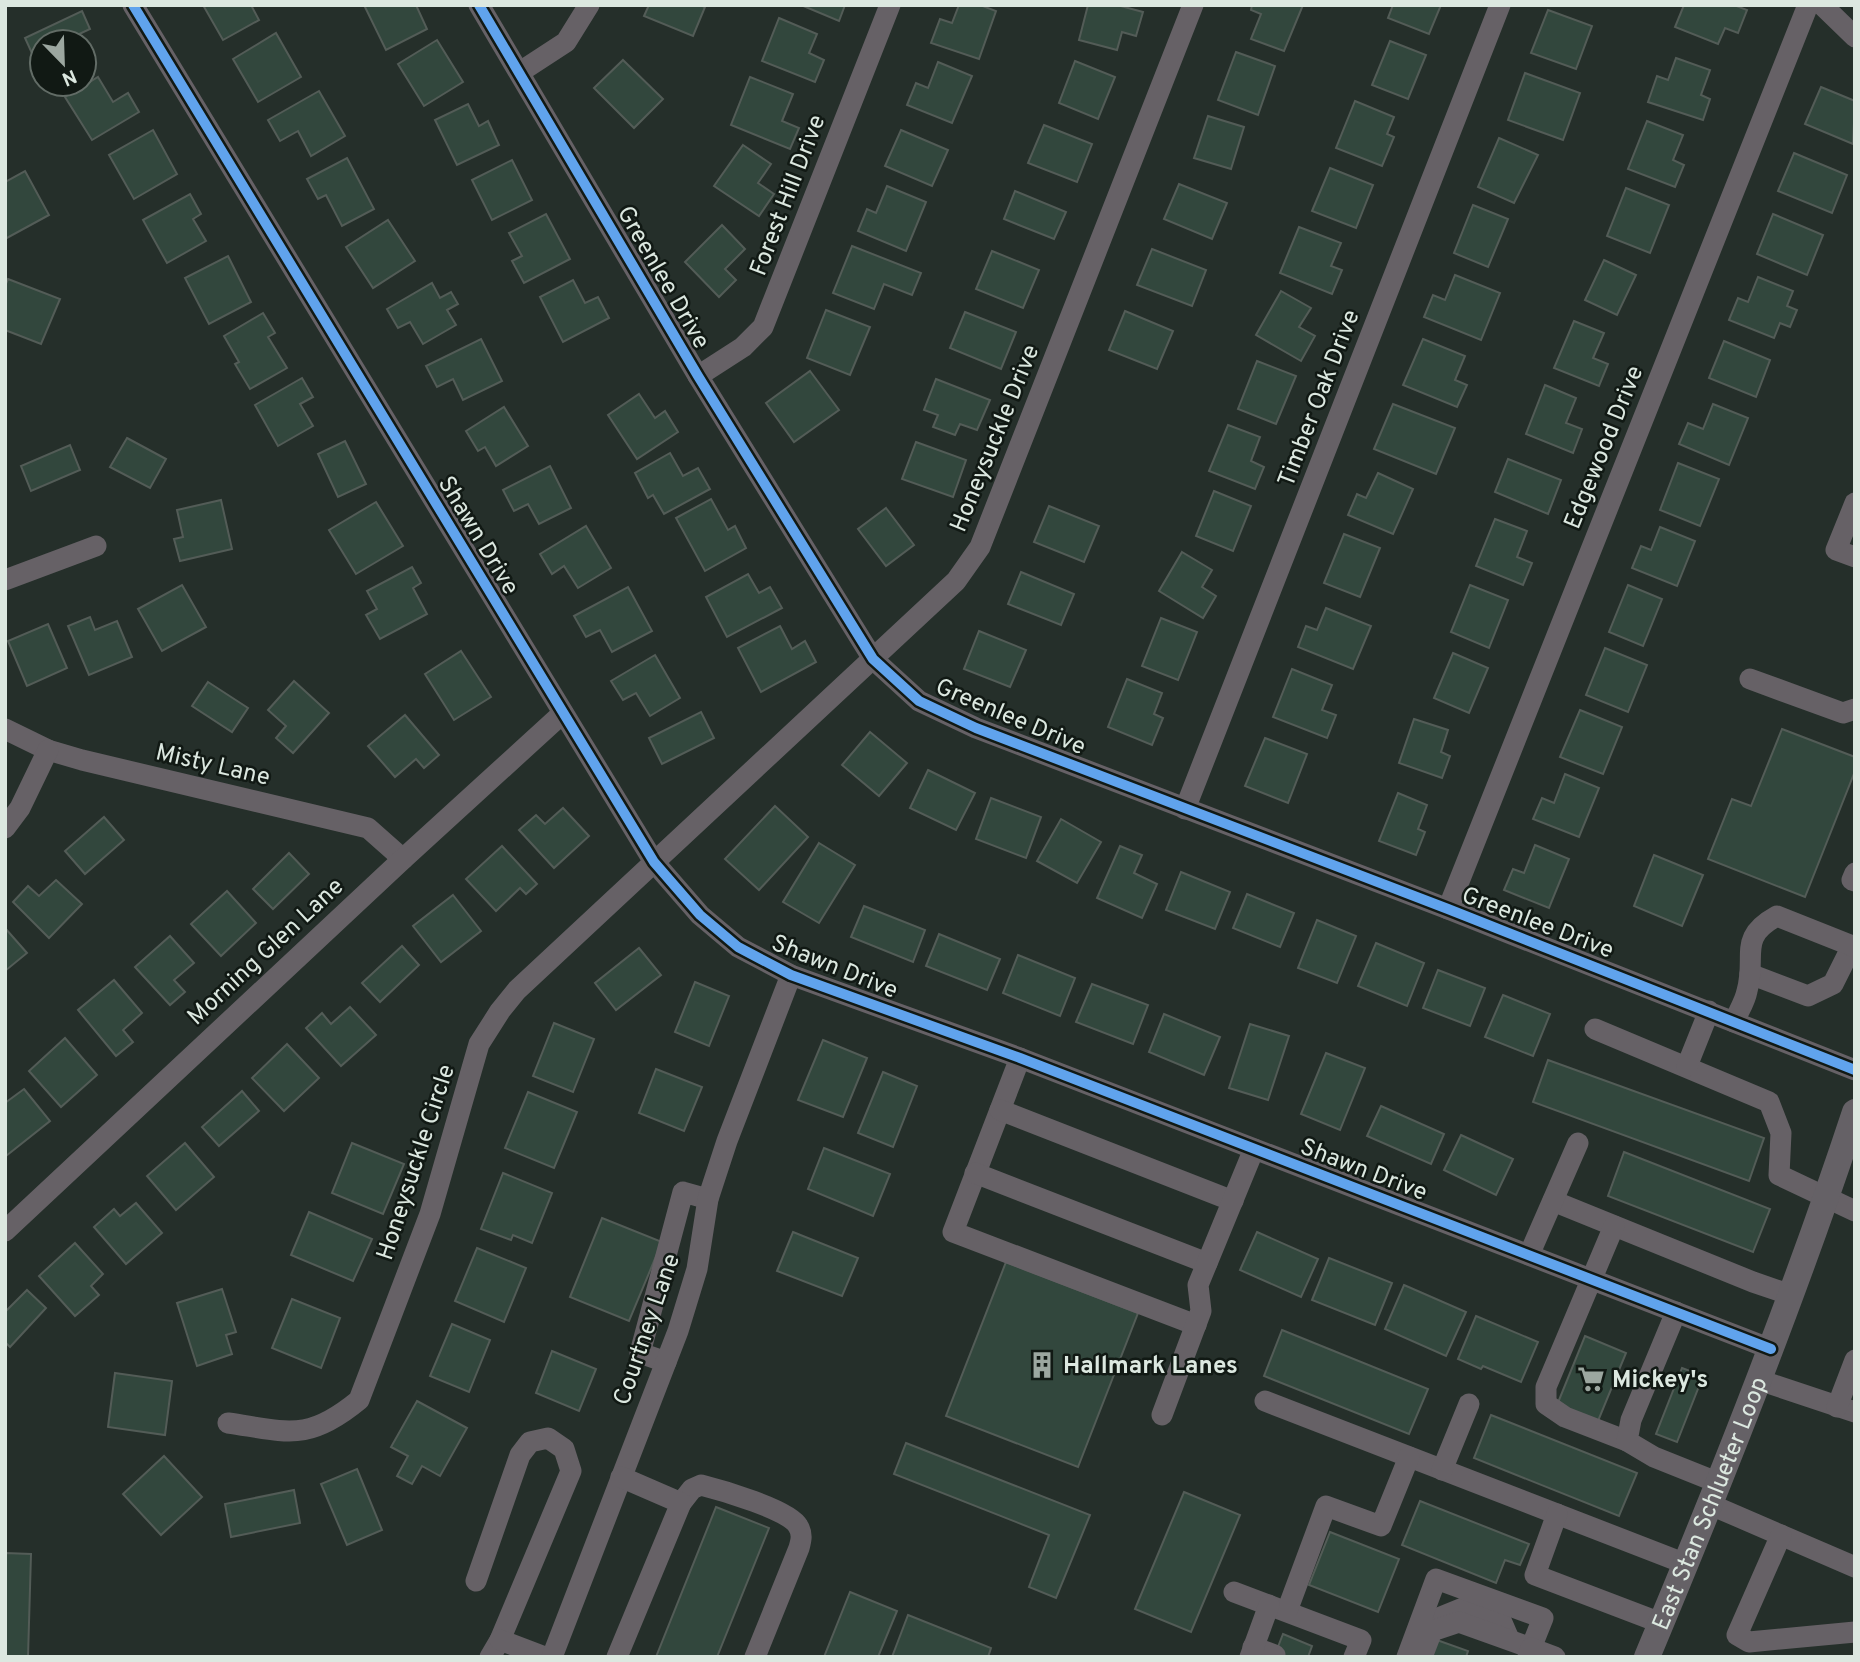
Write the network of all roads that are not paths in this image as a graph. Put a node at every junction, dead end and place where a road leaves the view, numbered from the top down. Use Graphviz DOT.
graph roads {
  1 [pos="133,5"];
  2 [pos="480,5"];
  3 [pos="589,5"];
  4 [pos="890,5"];
  5 [pos="1193,5"];
  6 [pos="1500,5"];
  7 [pos="1808,5"];
  8 [pos="1822,5"];
  9 [pos="1855,37"];
  10 [pos="520,72"];
  11 [pos="698,376"];
  12 [pos="1855,503"];
  13 [pos="96,545"];
  14 [pos="1855,557"];
  15 [pos="5,580"];
  16 [pos="873,659"];
  17 [pos="1750,679"];
  18 [pos="1855,709"];
  19 [pos="563,713"];
  20 [pos="5,729"];
  21 [pos="48,750"];
  22 [pos="1185,809"];
  23 [pos="5,828"];
  24 [pos="402,859"];
  25 [pos="654,862"];
  26 [pos="1855,873"];
  27 [pos="1855,881"];
  28 [pos="1448,909"];
  29 [pos="1854,946"];
  30 [pos="1750,974"];
  31 [pos="791,975"];
  32 [pos="1709,1012"];
  33 [pos="1734,1022"];
  34 [pos="1595,1029"];
  35 [pos="1020,1058"];
  36 [pos="1687,1066"];
  37 [pos="1855,1070"];
  38 [pos="1000,1110"];
  39 [pos="1855,1112"];
  40 [pos="1578,1143"];
  41 [pos="1254,1149"];
  42 [pos="975,1173"];
  43 [pos="1826,1198"];
  44 [pos="708,1199"];
  45 [pos="1233,1201"];
  46 [pos="1553,1201"];
  47 [pos="1855,1212"];
  48 [pos="1614,1226"];
  49 [pos="5,1231"];
  50 [pos="1529,1255"];
  51 [pos="1207,1263"];
  52 [pos="1591,1279"];
  53 [pos="1791,1295"];
  54 [pos="1676,1312"];
  55 [pos="1196,1325"];
  56 [pos="1771,1349"];
  57 [pos="1855,1360"];
  58 [pos="666,1362"];
  59 [pos="1759,1380"];
  60 [pos="1265,1401"];
  61 [pos="1469,1404"];
  62 [pos="1846,1409"];
  63 [pos="1162,1415"];
  64 [pos="228,1423"];
  65 [pos="1627,1441"];
  66 [pos="1409,1457"];
  67 [pos="1442,1470"];
  68 [pos="621,1477"];
  69 [pos="1715,1494"];
  70 [pos="681,1503"];
  71 [pos="1557,1514"];
  72 [pos="1781,1535"];
  73 [pos="1686,1564"];
  74 [pos="1855,1567"];
  75 [pos="476,1581"];
  76 [pos="1234,1592"];
  77 [pos="1278,1608"];
  78 [pos="1661,1623"];
  79 [pos="1855,1632"];
  80 [pos="495,1648"];
  81 [pos="1252,1652"];
  82 [pos="1530,1652"];
  83 [pos="1275,1655"];
  84 [pos="545,1657"];
  85 [pos="552,1657"];
  86 [pos="617,1657"];
  87 [pos="755,1657"];
  88 [pos="1354,1657"];
  89 [pos="1407,1657"];
  90 [pos="1422,1657"];
  91 [pos="1555,1657"];
  92 [pos="1647,1657"];
  1 -- 19 [label="street, Shawn Drive"];
  2 -- 10 [label="street, Greenlee Drive"];
  3 -- 10 [label="street"];
  4 -- 11 [label="street, Forest Hill Drive"];
  5 -- 16 [label="street, Honeysuckle Drive"];
  6 -- 22 [label="street, Timber Oak Drive"];
  7 -- 28 [label="street, Edgewood Drive"];
  8 -- 9 [label="street"];
  10 -- 11 [label="street, Greenlee Drive"];
  11 -- 16 [label="street, Greenlee Drive"];
  12 -- 14 [label="street"];
  13 -- 15 [label="street"];
  16 -- 22 [label="street, Greenlee Drive"];
  16 -- 25 [label="street, Honeysuckle Drive"];
  17 -- 18 [label="street"];
  19 -- 24 [label="street, Morning Glen Lane"];
  19 -- 25 [label="street, Shawn Drive"];
  20 -- 21 [label="street, Misty Lane"];
  21 -- 23 [label="street"];
  21 -- 24 [label="street, Misty Lane"];
  22 -- 28 [label="street, Greenlee Drive"];
  24 -- 49 [label="street, Morning Glen Lane"];
  25 -- 31 [label="street, Shawn Drive"];
  25 -- 64 [label="street, Honeysuckle Circle"];
  26 -- 27 [label="street"];
  28 -- 32 [label="street, Greenlee Drive"];
  29 -- 30 [label="street"];
  29 -- 30 [label="street"];
  30 -- 33 [label="street"];
  31 -- 35 [label="street, Shawn Drive"];
  31 -- 44 [label="street, Courtney Lane"];
  32 -- 33 [label="street, Greenlee Drive"];
  32 -- 36 [label="street"];
  33 -- 37 [label="street, Greenlee Drive"];
  34 -- 36 [label="street"];
  35 -- 38 [label="street"];
  35 -- 41 [label="street, Shawn Drive"];
  36 -- 43 [label="street"];
  38 -- 42 [label="street"];
  38 -- 45 [label="street"];
  39 -- 43 [label="main road, East Stan Schlueter Loop"];
  40 -- 46 [label="street"];
  41 -- 45 [label="street"];
  41 -- 50 [label="street, Shawn Drive"];
  42 -- 51 [label="street"];
  42 -- 55 [label="street"];
  43 -- 47 [label="street"];
  43 -- 53 [label="main road, East Stan Schlueter Loop"];
  44 -- 58 [label="street, Courtney Lane"];
  44 -- 58 [label="street"];
  45 -- 51 [label="street"];
  46 -- 48 [label="street"];
  46 -- 50 [label="street"];
  48 -- 52 [label="street"];
  48 -- 53 [label="street"];
  50 -- 52 [label="street, Shawn Drive"];
  51 -- 55 [label="street"];
  52 -- 54 [label="street, Shawn Drive"];
  52 -- 65 [label="street"];
  53 -- 56 [label="main road, East Stan Schlueter Loop"];
  54 -- 56 [label="street, Shawn Drive"];
  54 -- 65 [label="street"];
  55 -- 63 [label="street"];
  56 -- 59 [label="main road, East Stan Schlueter Loop"];
  57 -- 62 [label="street"];
  58 -- 68 [label="street, Courtney Lane"];
  59 -- 62 [label="street"];
  59 -- 69 [label="main road, East Stan Schlueter Loop"];
  60 -- 66 [label="street"];
  61 -- 67 [label="street"];
  65 -- 69 [label="street"];
  66 -- 67 [label="street"];
  66 -- 77 [label="street"];
  67 -- 71 [label="street"];
  68 -- 70 [label="street"];
  68 -- 85 [label="street, Courtney Lane"];
  69 -- 72 [label="street"];
  69 -- 73 [label="main road, East Stan Schlueter Loop"];
  70 -- 86 [label="street"];
  70 -- 87 [label="street"];
  71 -- 73 [label="street"];
  71 -- 78 [label="street"];
  72 -- 74 [label="street"];
  72 -- 79 [label="street"];
  73 -- 78 [label="main road, East Stan Schlueter Loop"];
  75 -- 80 [label="street"];
  76 -- 77 [label="street"];
  77 -- 81 [label="street"];
  77 -- 88 [label="street"];
  78 -- 92 [label="main road, East Stan Schlueter Loop"];
  80 -- 84 [label="street"];
  81 -- 83 [label="street"];
  82 -- 89 [label="street"];
  82 -- 90 [label="street"];
  82 -- 91 [label="street"];
}
